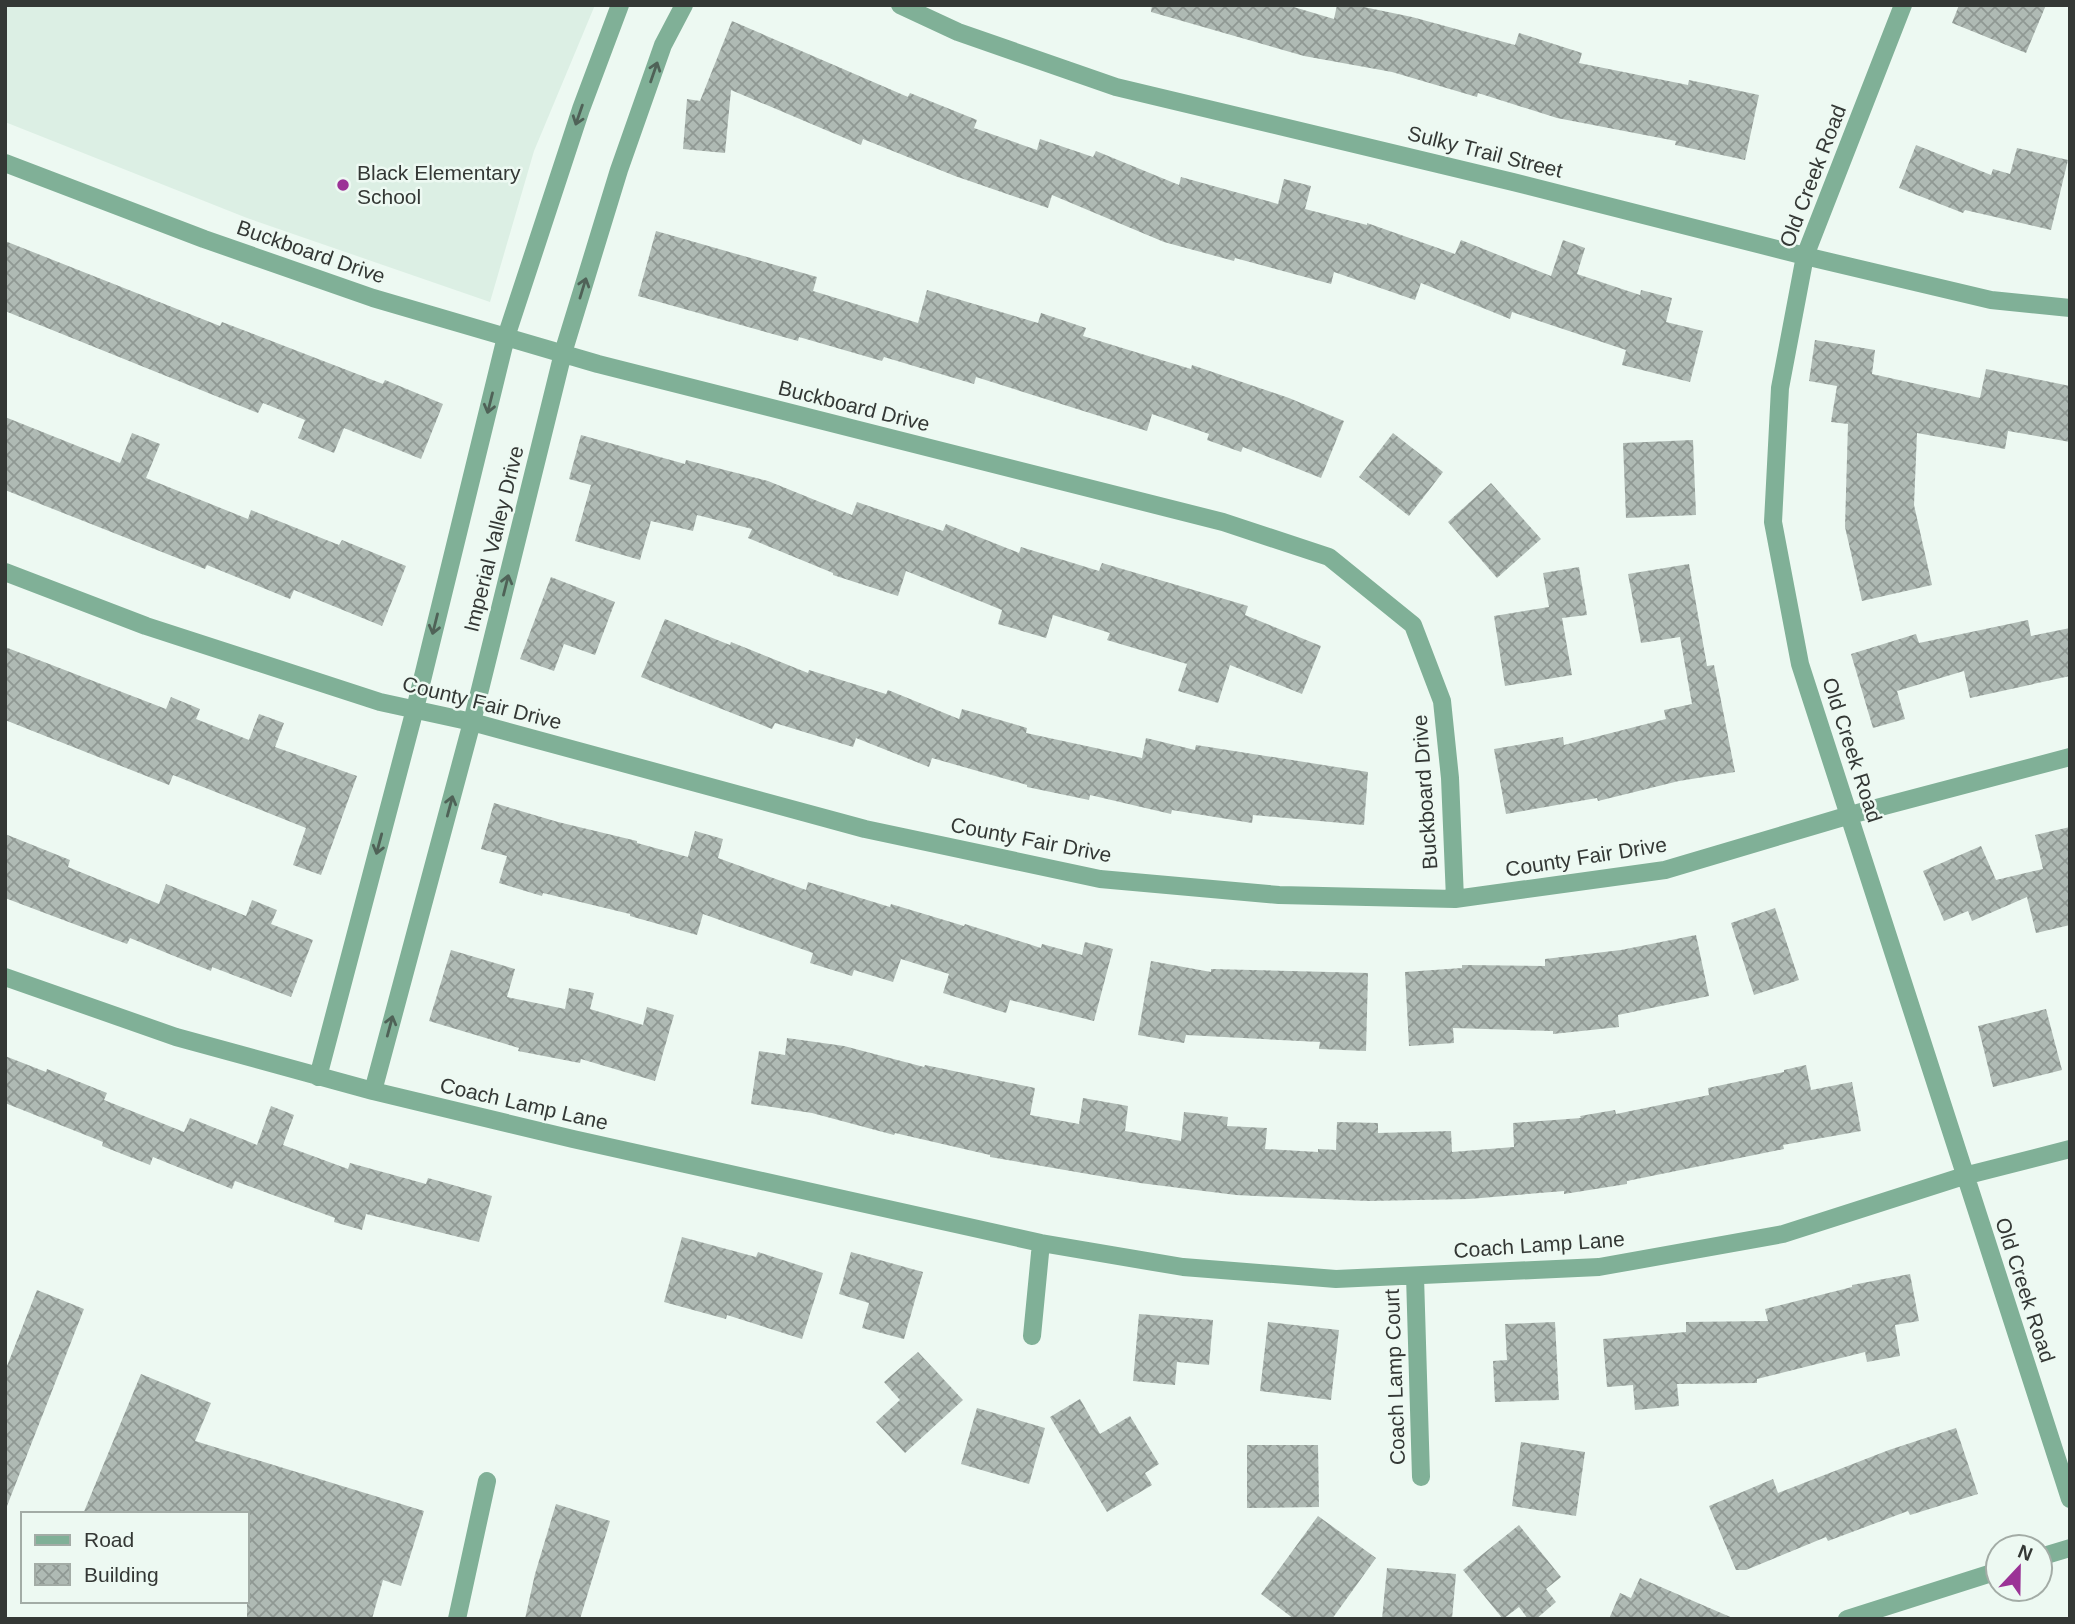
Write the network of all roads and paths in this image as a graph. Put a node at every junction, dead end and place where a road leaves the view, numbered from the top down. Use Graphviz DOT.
graph roads {
  1 [pos="621,5"];
  2 [pos="684,5"];
  3 [pos="900,5"];
  4 [pos="1903,5"];
  5 [pos="5,163"];
  6 [pos="1805,256"];
  7 [pos="2070,308"];
  8 [pos="506,337"];
  9 [pos="563,353"];
  10 [pos="5,572"];
  11 [pos="415,709"];
  12 [pos="472,722"];
  13 [pos="2070,757"];
  14 [pos="1850,816"];
  15 [pos="1455,899"];
  16 [pos="5,977"];
  17 [pos="318,1077"];
  18 [pos="373,1091"];
  19 [pos="2070,1149"];
  20 [pos="1965,1176"];
  21 [pos="1041,1243"];
  22 [pos="1415,1276"];
  23 [pos="1032,1336"];
  24 [pos="1421,1478"];
  25 [pos="487,1481"];
  26 [pos="2070,1499"];
  27 [pos="1984,1575"];
  28 [pos="457,1619"];
  29 [pos="1847,1619"];
  1 -- 8 [label="street, Imperial Valley Drive, one-way"];
  9 -- 2 [label="street, Imperial Valley Drive, one-way"];
  3 -- 6 [label="street, Sulky Trail Street"];
  4 -- 6 [label="street, Old Creek Road"];
  5 -- 8 [label="street, Buckboard Drive"];
  6 -- 7 [label="street, Sulky Trail Street"];
  6 -- 14 [label="street, Old Creek Road"];
  8 -- 9 [label="street, Buckboard Drive"];
  8 -- 11 [label="street, Imperial Valley Drive, one-way"];
  12 -- 9 [label="street, Imperial Valley Drive, one-way"];
  9 -- 15 [label="street, Buckboard Drive"];
  10 -- 11 [label="street, County Fair Drive"];
  11 -- 12 [label="street, County Fair Drive"];
  11 -- 17 [label="street, Imperial Valley Drive, one-way"];
  12 -- 15 [label="street, County Fair Drive"];
  18 -- 12 [label="street, Imperial Valley Drive, one-way"];
  13 -- 14 [label="street, County Fair Drive"];
  14 -- 15 [label="street, County Fair Drive"];
  14 -- 20 [label="street, Old Creek Road"];
  16 -- 17 [label="street, Coach Lamp Lane"];
  17 -- 18 [label="street, Coach Lamp Lane"];
  18 -- 21 [label="street, Coach Lamp Lane"];
  19 -- 20 [label="street, Coach Lamp Lane"];
  20 -- 22 [label="street, Coach Lamp Lane"];
  20 -- 26 [label="street, Old Creek Road"];
  21 -- 22 [label="street, Coach Lamp Lane"];
  21 -- 23 [label="street"];
  22 -- 24 [label="street, Coach Lamp Court"];
  25 -- 28 [label="street"];
  27 -- 29 [label="street"];
}
